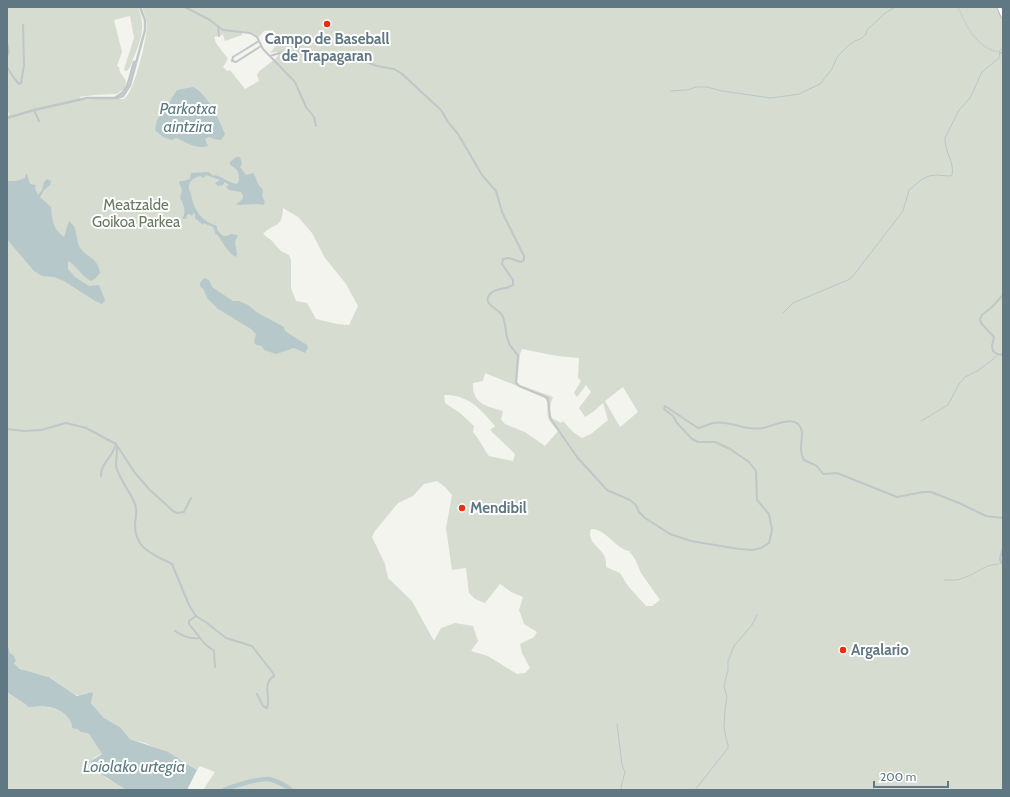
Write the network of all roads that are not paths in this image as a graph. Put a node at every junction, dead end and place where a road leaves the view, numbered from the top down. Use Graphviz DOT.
graph roads {
  1 [pos="140,7"];
  2 [pos="185,7"];
  3 [pos="999,7"];
  4 [pos="1003,16"];
  5 [pos="23,25"];
  6 [pos="218,27"];
  7 [pos="219,36"];
  8 [pos="300,38"];
  9 [pos="259,41"];
  10 [pos="7,43"];
  11 [pos="262,46"];
  12 [pos="298,53"];
  13 [pos="270,56"];
  14 [pos="7,57"];
  15 [pos="7,66"];
  16 [pos="34,110"];
  17 [pos="7,118"];
  18 [pos="39,121"];
  19 [pos="316,126"];
  20 [pos="1003,295"];
  21 [pos="1003,355"];
  22 [pos="7,429"];
  23 [pos="116,445"];
  24 [pos="101,476"];
  25 [pos="191,498"];
  26 [pos="1003,518"];
  27 [pos="1003,548"];
  28 [pos="1003,563"];
  29 [pos="196,616"];
  30 [pos="175,631"];
  31 [pos="199,638"];
  32 [pos="215,667"];
  33 [pos="257,694"];
  1 -- 16 [label="street"];
  2 -- 6 [label="street"];
  3 -- 4 [label="highway"];
  5 -- 15 [label="street"];
  6 -- 7 [label="street"];
  6 -- 9 [label="street"];
  8 -- 12 [label="street"];
  9 -- 11 [label="street"];
  9 -- 11 [label="street"];
  10 -- 14 [label="street"];
  11 -- 13 [label="street"];
  12 -- 13 [label="street"];
  12 -- 26 [label="street"];
  13 -- 19 [label="street"];
  16 -- 17 [label="street"];
  16 -- 18 [label="street"];
  20 -- 21 [label="street"];
  22 -- 23 [label="street"];
  23 -- 24 [label="street"];
  23 -- 25 [label="street"];
  23 -- 29 [label="street"];
  27 -- 28 [label="street"];
  29 -- 31 [label="street"];
  29 -- 33 [label="street"];
  30 -- 31 [label="street"];
  31 -- 32 [label="street"];
}
